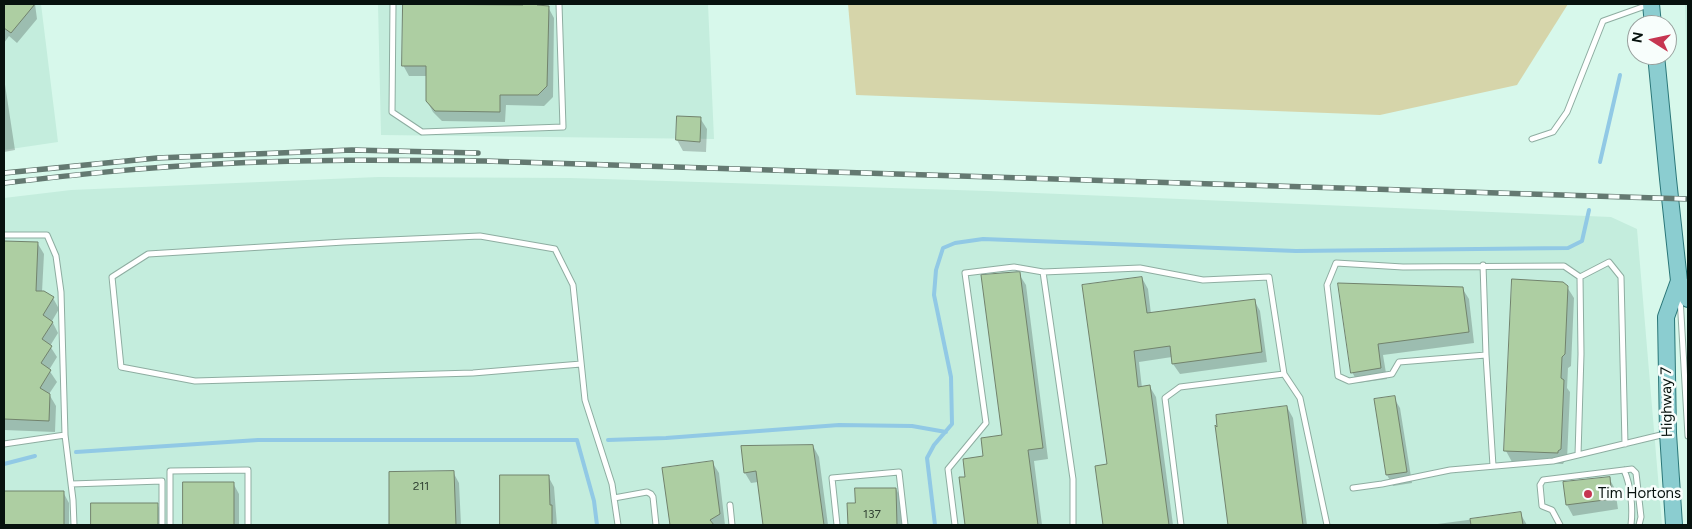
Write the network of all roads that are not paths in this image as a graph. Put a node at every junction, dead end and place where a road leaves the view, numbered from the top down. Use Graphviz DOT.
graph roads {
  1 [pos="393,4"];
  2 [pos="559,4"];
  3 [pos="1651,4"];
  4 [pos="1657,65"];
  5 [pos="1532,139"];
  6 [pos="4,235"];
  7 [pos="1483,266"];
  8 [pos="1043,272"];
  9 [pos="1580,277"];
  10 [pos="1680,281"];
  11 [pos="1688,299"];
  12 [pos="1486,354"];
  13 [pos="581,364"];
  14 [pos="1284,374"];
  15 [pos="1668,433"];
  16 [pos="64,435"];
  17 [pos="1688,436"];
  18 [pos="4,444"];
  19 [pos="1625,444"];
  20 [pos="1578,455"];
  21 [pos="1493,466"];
  22 [pos="1624,470"];
  23 [pos="71,484"];
  24 [pos="1353,488"];
  25 [pos="614,498"];
  26 [pos="730,505"];
  27 [pos="74,525"];
  28 [pos="162,525"];
  29 [pos="170,525"];
  30 [pos="248,525"];
  31 [pos="618,525"];
  32 [pos="656,525"];
  33 [pos="732,525"];
  34 [pos="838,525"];
  35 [pos="905,525"];
  36 [pos="955,525"];
  37 [pos="1073,525"];
  38 [pos="1181,525"];
  39 [pos="1327,525"];
  40 [pos="1560,525"];
  41 [pos="1632,525"];
  42 [pos="1639,525"];
  43 [pos="1674,525"];
  1 -- 2 [label="lane"];
  3 -- 5 [label="lane"];
  4 -- 10 [label="main road, Highway 7"];
  6 -- 16 [label="lane"];
  7 -- 9 [label="lane"];
  7 -- 12 [label="lane"];
  7 -- 12 [label="lane"];
  8 -- 14 [label="lane"];
  8 -- 36 [label="lane"];
  8 -- 37 [label="lane"];
  9 -- 19 [label="lane"];
  9 -- 20 [label="lane"];
  10 -- 11 [label="main road, Highway 7"];
  10 -- 15 [label="main road, Highway 7"];
  10 -- 17 [label="lane"];
  12 -- 21 [label="lane"];
  13 -- 13 [label="lane"];
  13 -- 25 [label="lane"];
  14 -- 38 [label="lane"];
  14 -- 39 [label="lane"];
  15 -- 19 [label="lane"];
  15 -- 43 [label="main road, Highway 7"];
  16 -- 18 [label="lane"];
  16 -- 23 [label="lane"];
  19 -- 20 [label="lane"];
  20 -- 21 [label="lane"];
  21 -- 24 [label="lane"];
  22 -- 40 [label="lane"];
  22 -- 41 [label="lane"];
  22 -- 42 [label="lane"];
  23 -- 27 [label="lane"];
  23 -- 28 [label="lane"];
  25 -- 31 [label="lane"];
  25 -- 32 [label="lane"];
  26 -- 33 [label="lane"];
  29 -- 30 [label="lane"];
  34 -- 35 [label="lane"];
}
